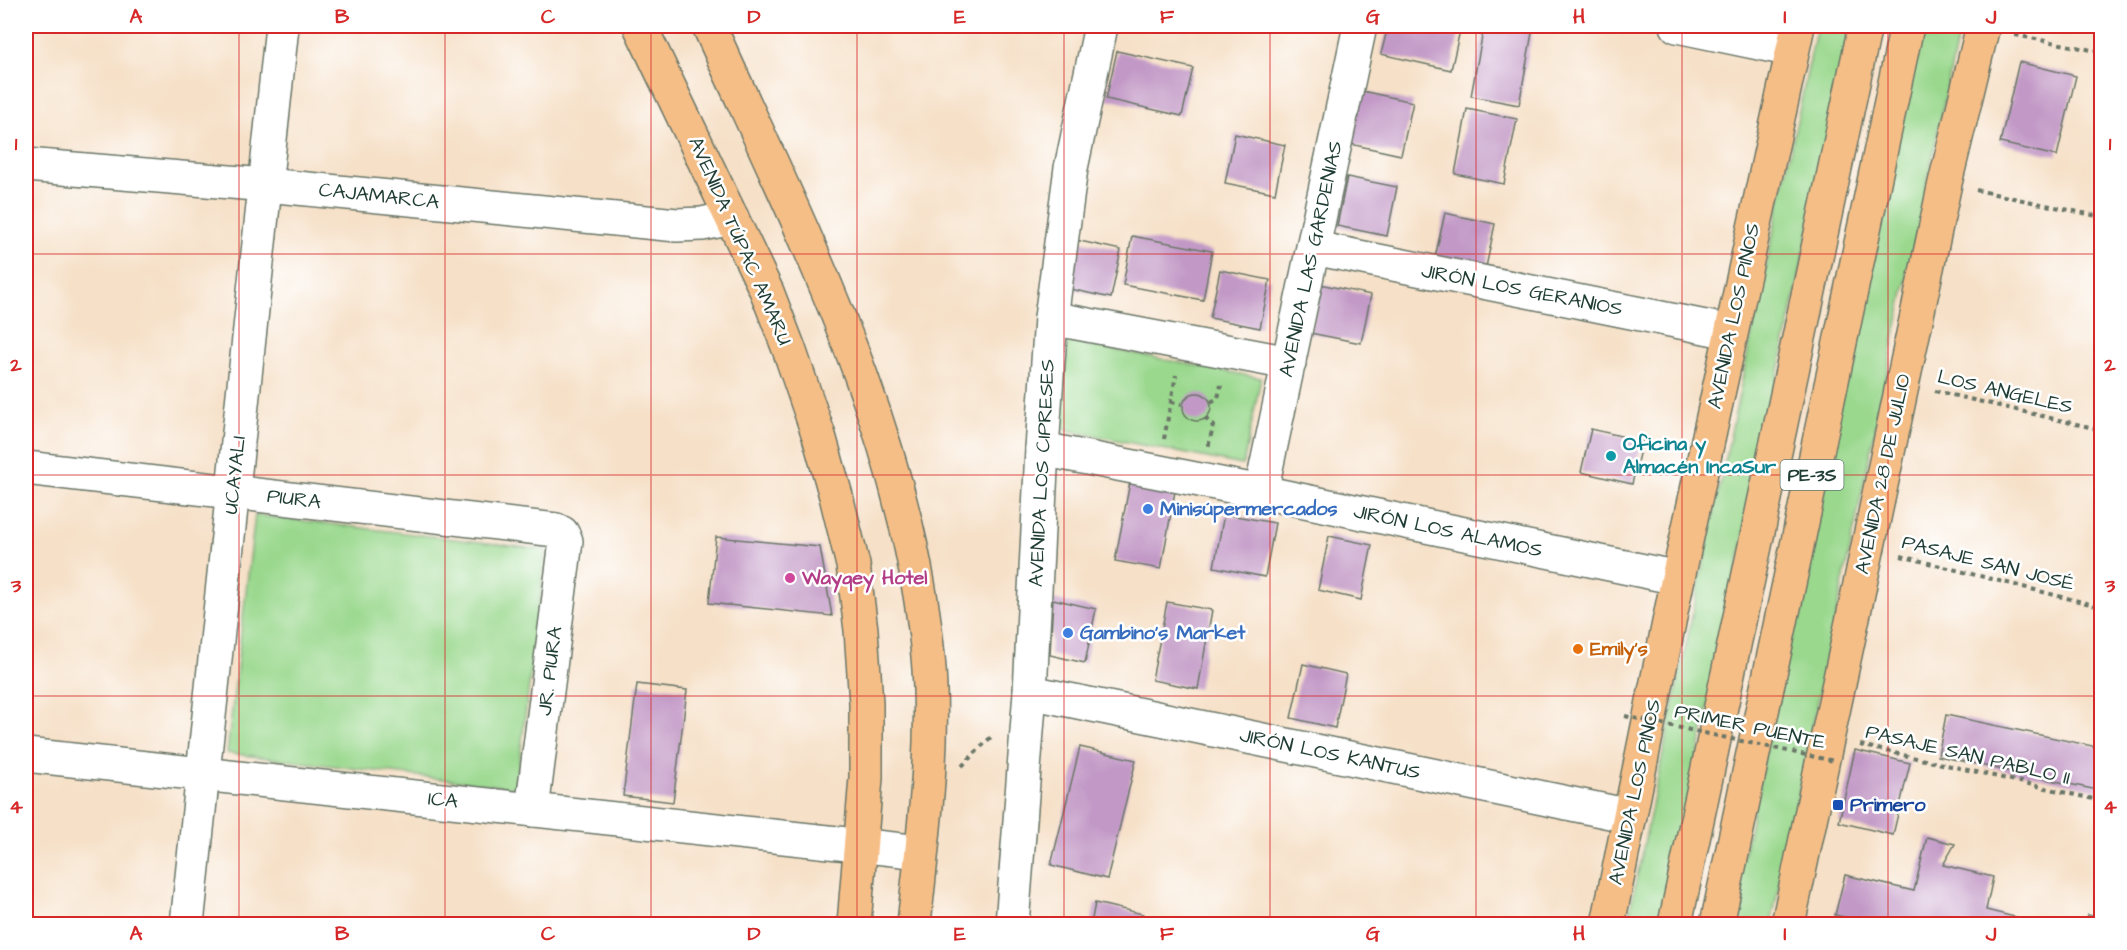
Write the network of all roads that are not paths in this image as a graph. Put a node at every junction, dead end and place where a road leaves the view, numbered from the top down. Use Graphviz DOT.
graph roads {
  1 [pos="282,26"];
  2 [pos="640,26"];
  3 [pos="709,26"];
  4 [pos="1101,26"];
  5 [pos="1360,26"];
  6 [pos="1677,26"];
  7 [pos="1865,26"];
  8 [pos="1907,26"];
  9 [pos="1983,27"];
  10 [pos="1795,38"];
  11 [pos="26,165"];
  12 [pos="266,185"];
  13 [pos="732,218"];
  14 [pos="1314,248"];
  15 [pos="1051,318"];
  16 [pos="1730,332"];
  17 [pos="1289,363"];
  18 [pos="1042,449"];
  19 [pos="26,468"];
  20 [pos="233,492"];
  21 [pos="1261,492"];
  22 [pos="562,533"];
  23 [pos="1678,578"];
  24 [pos="1030,692"];
  25 [pos="26,755"];
  26 [pos="203,774"];
  27 [pos="532,810"];
  28 [pos="1630,816"];
  29 [pos="861,846"];
  30 [pos="921,852"];
  31 [pos="187,924"];
  32 [pos="854,924"];
  33 [pos="914,924"];
  34 [pos="1012,924"];
  35 [pos="1608,924"];
  36 [pos="1675,924"];
  37 [pos="1717,924"];
  38 [pos="1788,924"];
  1 -- 12 [label="street, UCAYALI"];
  2 -- 13 [label="main road, AVENIDA TÚPAC AMARU"];
  3 -- 30 [label="main road"];
  4 -- 15 [label="street, AVENIDA LOS CIPRESES"];
  5 -- 14 [label="street, AVENIDA LAS GARDENIAS"];
  6 -- 10 [label="street"];
  7 -- 36 [label="main road, PE-3S"];
  8 -- 37 [label="main road, PE-3S"];
  9 -- 38 [label="main road, AVENIDA 28 DE JULIO"];
  10 -- 16 [label="main road, AVENIDA LOS PINOS"];
  11 -- 12 [label="street, CAJAMARCA"];
  12 -- 13 [label="street, CAJAMARCA"];
  12 -- 20 [label="street, UCAYALI"];
  13 -- 29 [label="main road, AVENIDA TÚPAC AMARU"];
  14 -- 16 [label="street, JIRÓN LOS GERANIOS"];
  14 -- 17 [label="street, AVENIDA LAS GARDENIAS"];
  15 -- 17 [label="street"];
  15 -- 18 [label="street, AVENIDA LOS CIPRESES"];
  16 -- 23 [label="main road, AVENIDA LOS PINOS"];
  17 -- 21 [label="street, AVENIDA LAS GARDENIAS"];
  18 -- 21 [label="street, JIRÓN LOS ALAMOS"];
  18 -- 24 [label="street, AVENIDA LOS CIPRESES"];
  19 -- 20 [label="street, PIURA"];
  20 -- 22 [label="street, PIURA"];
  20 -- 26 [label="street, UCAYALI"];
  21 -- 23 [label="street, JIRÓN LOS ALAMOS"];
  22 -- 27 [label="street, JR. PIURA"];
  23 -- 28 [label="main road, AVENIDA LOS PINOS"];
  24 -- 28 [label="street, JIRÓN LOS KANTUS"];
  24 -- 34 [label="street, AVENIDA LOS CIPRESES"];
  25 -- 26 [label="street, ICA"];
  26 -- 27 [label="street, ICA"];
  26 -- 31 [label="street, UCAYALI"];
  27 -- 29 [label="street, ICA"];
  28 -- 35 [label="main road, AVENIDA LOS PINOS"];
  29 -- 30 [label="street, ICA"];
  29 -- 32 [label="main road, AVENIDA TÚPAC AMARU"];
  30 -- 33 [label="main road"];
}
